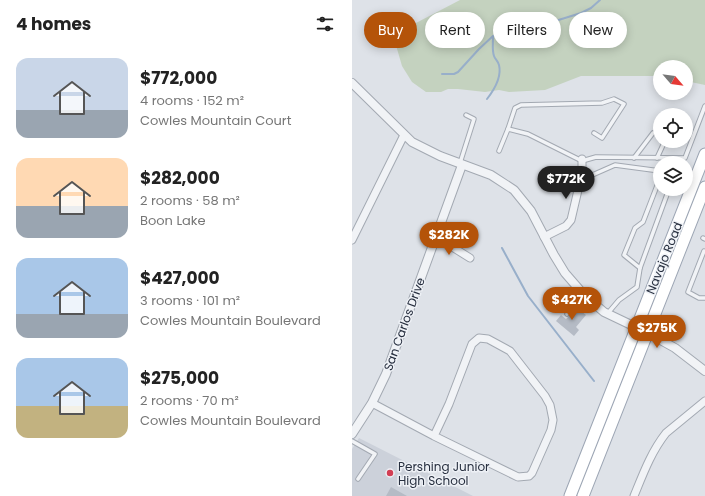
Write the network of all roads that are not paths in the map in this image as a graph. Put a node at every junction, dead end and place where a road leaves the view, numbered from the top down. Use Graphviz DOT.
graph roads {
  1 [pos="352,83"];
  2 [pos="705,106"];
  3 [pos="466,115"];
  4 [pos="508,128"];
  5 [pos="594,133"];
  6 [pos="653,133"];
  7 [pos="404,135"];
  8 [pos="499,152"];
  9 [pos="705,154"];
  10 [pos="686,156"];
  11 [pos="634,158"];
  12 [pos="653,158"];
  13 [pos="582,160"];
  14 [pos="460,164"];
  15 [pos="653,170"];
  16 [pos="580,180"];
  17 [pos="705,187"];
  18 [pos="653,196"];
  19 [pos="666,196"];
  20 [pos="544,237"];
  21 [pos="435,239"];
  22 [pos="352,240"];
  23 [pos="704,251"];
  24 [pos="470,258"];
  25 [pos="640,268"];
  26 [pos="584,296"];
  27 [pos="705,298"];
  28 [pos="567,314"];
  29 [pos="607,314"];
  30 [pos="637,328"];
  31 [pos="648,333"];
  32 [pos="705,371"];
  33 [pos="705,401"];
  34 [pos="372,403"];
  35 [pos="352,434"];
  36 [pos="434,436"];
  37 [pos="352,441"];
  38 [pos="358,479"];
  39 [pos="570,496"];
  40 [pos="583,496"];
  41 [pos="634,496"];
  1 -- 7 [label="street"];
  2 -- 10 [label="lane"];
  3 -- 14 [label="lane"];
  4 -- 5 [label="lane"];
  4 -- 8 [label="lane"];
  4 -- 13 [label="lane"];
  6 -- 11 [label="lane"];
  7 -- 14 [label="street"];
  7 -- 22 [label="street"];
  9 -- 30 [label="main road, Navajo Road"];
  11 -- 12 [label="lane"];
  11 -- 13 [label="lane"];
  13 -- 16 [label="street"];
  14 -- 20 [label="street"];
  14 -- 21 [label="street, San Carlos Drive"];
  15 -- 16 [label="lane"];
  16 -- 20 [label="street"];
  17 -- 31 [label="main road, Navajo Road"];
  18 -- 25 [label="lane"];
  19 -- 25 [label="lane"];
  20 -- 26 [label="street"];
  21 -- 24 [label="street"];
  21 -- 34 [label="street, San Carlos Drive"];
  23 -- 27 [label="lane"];
  25 -- 29 [label="lane"];
  26 -- 28 [label="lane"];
  26 -- 29 [label="street"];
  29 -- 30 [label="street"];
  30 -- 31 [label="street"];
  30 -- 39 [label="main road, Navajo Road"];
  31 -- 32 [label="street"];
  31 -- 40 [label="main road, Navajo Road"];
  33 -- 41 [label="street"];
  34 -- 35 [label="street, San Carlos Drive"];
  34 -- 36 [label="street"];
  36 -- 36 [label="street"];
  37 -- 38 [label="lane"];
}
